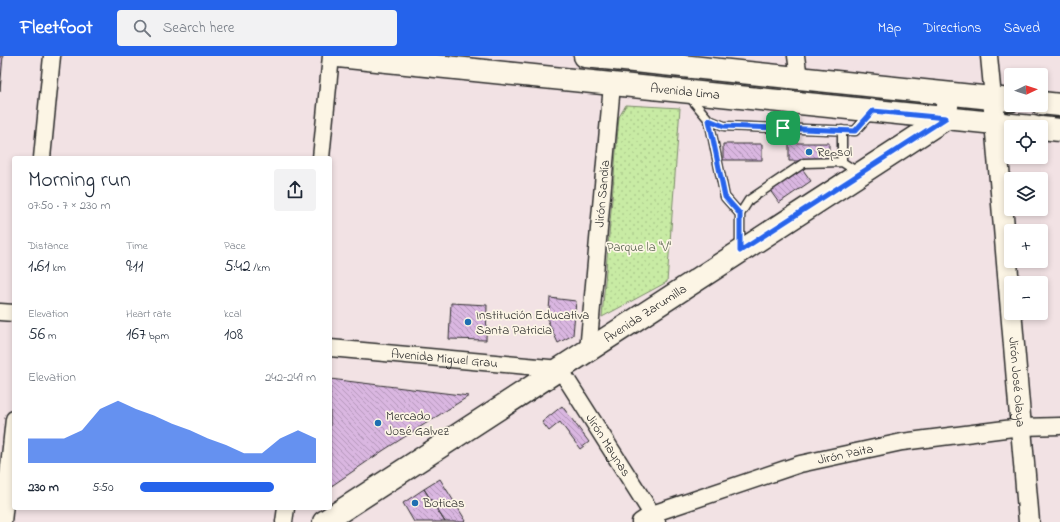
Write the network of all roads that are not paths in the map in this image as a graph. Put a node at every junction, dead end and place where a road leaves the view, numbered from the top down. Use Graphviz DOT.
graph roads {
  1 [pos="52,56"];
  2 [pos="331,56"];
  3 [pos="338,56"];
  4 [pos="796,56"];
  5 [pos="990,56"];
  6 [pos="597,57"];
  7 [pos="798,78"];
  8 [pos="612,84"];
  9 [pos="685,92"];
  10 [pos="948,94"];
  11 [pos="1002,99"];
  12 [pos="1048,104"];
  13 [pos="1060,105"];
  14 [pos="873,111"];
  15 [pos="946,118"];
  16 [pos="709,120"];
  17 [pos="995,123"];
  18 [pos="1004,124"];
  19 [pos="1048,129"];
  20 [pos="842,130"];
  21 [pos="1060,130"];
  22 [pos="42,156"];
  23 [pos="321,156"];
  24 [pos="842,162"];
  25 [pos="860,174"];
  26 [pos="740,214"];
  27 [pos="740,251"];
  28 [pos="0,312"];
  29 [pos="12,313"];
  30 [pos="332,348"];
  31 [pos="588,351"];
  32 [pos="560,369"];
  33 [pos="1060,426"];
  34 [pos="1020,427"];
  35 [pos="12,438"];
  36 [pos="286,510"];
  37 [pos="650,519"];
  38 [pos="3,522"];
  39 [pos="284,522"];
  40 [pos="324,522"];
  41 [pos="1029,522"];
  1 -- 22 [label="street"];
  2 -- 23 [label="street"];
  3 -- 8 [label="main road, Avenida Lima"];
  4 -- 7 [label="street"];
  5 -- 11 [label="street"];
  6 -- 7 [label="main road, Avenida Lima"];
  7 -- 10 [label="main road, Avenida Lima"];
  8 -- 9 [label="main road, Avenida Lima"];
  8 -- 31 [label="street, Jirón Sandía"];
  9 -- 14 [label="main road, Avenida Lima"];
  9 -- 16 [label="lane"];
  10 -- 11 [label="main road, Avenida Lima"];
  10 -- 15 [label="main road"];
  11 -- 17 [label="street, Jirón José Olaya"];
  12 -- 13 [label="main road"];
  14 -- 15 [label="main road, Avenida Lima"];
  14 -- 20 [label="lane"];
  15 -- 17 [label="main road, Avenida Lima"];
  15 -- 25 [label="main road, Avenida Zarumilla"];
  16 -- 20 [label="lane"];
  16 -- 26 [label="lane"];
  17 -- 18 [label="main road, Avenida Lima"];
  17 -- 34 [label="street, Jirón José Olaya"];
  19 -- 21 [label="main road"];
  20 -- 24 [label="lane"];
  24 -- 25 [label="lane"];
  24 -- 26 [label="lane"];
  25 -- 27 [label="main road, Avenida Zarumilla"];
  26 -- 27 [label="lane"];
  27 -- 31 [label="main road, Avenida Zarumilla"];
  28 -- 29 [label="street"];
  30 -- 32 [label="street, Avenida Miguel Grau"];
  31 -- 32 [label="main road, Avenida Zarumilla"];
  32 -- 37 [label="street, Jirón Maynas"];
  32 -- 40 [label="main road, Avenida Zarumilla"];
  33 -- 34 [label="street, Jirón Paita"];
  34 -- 37 [label="street, Jirón Paita"];
  34 -- 41 [label="street, Jirón José Olaya"];
  35 -- 38 [label="street"];
  36 -- 39 [label="street"];
}
